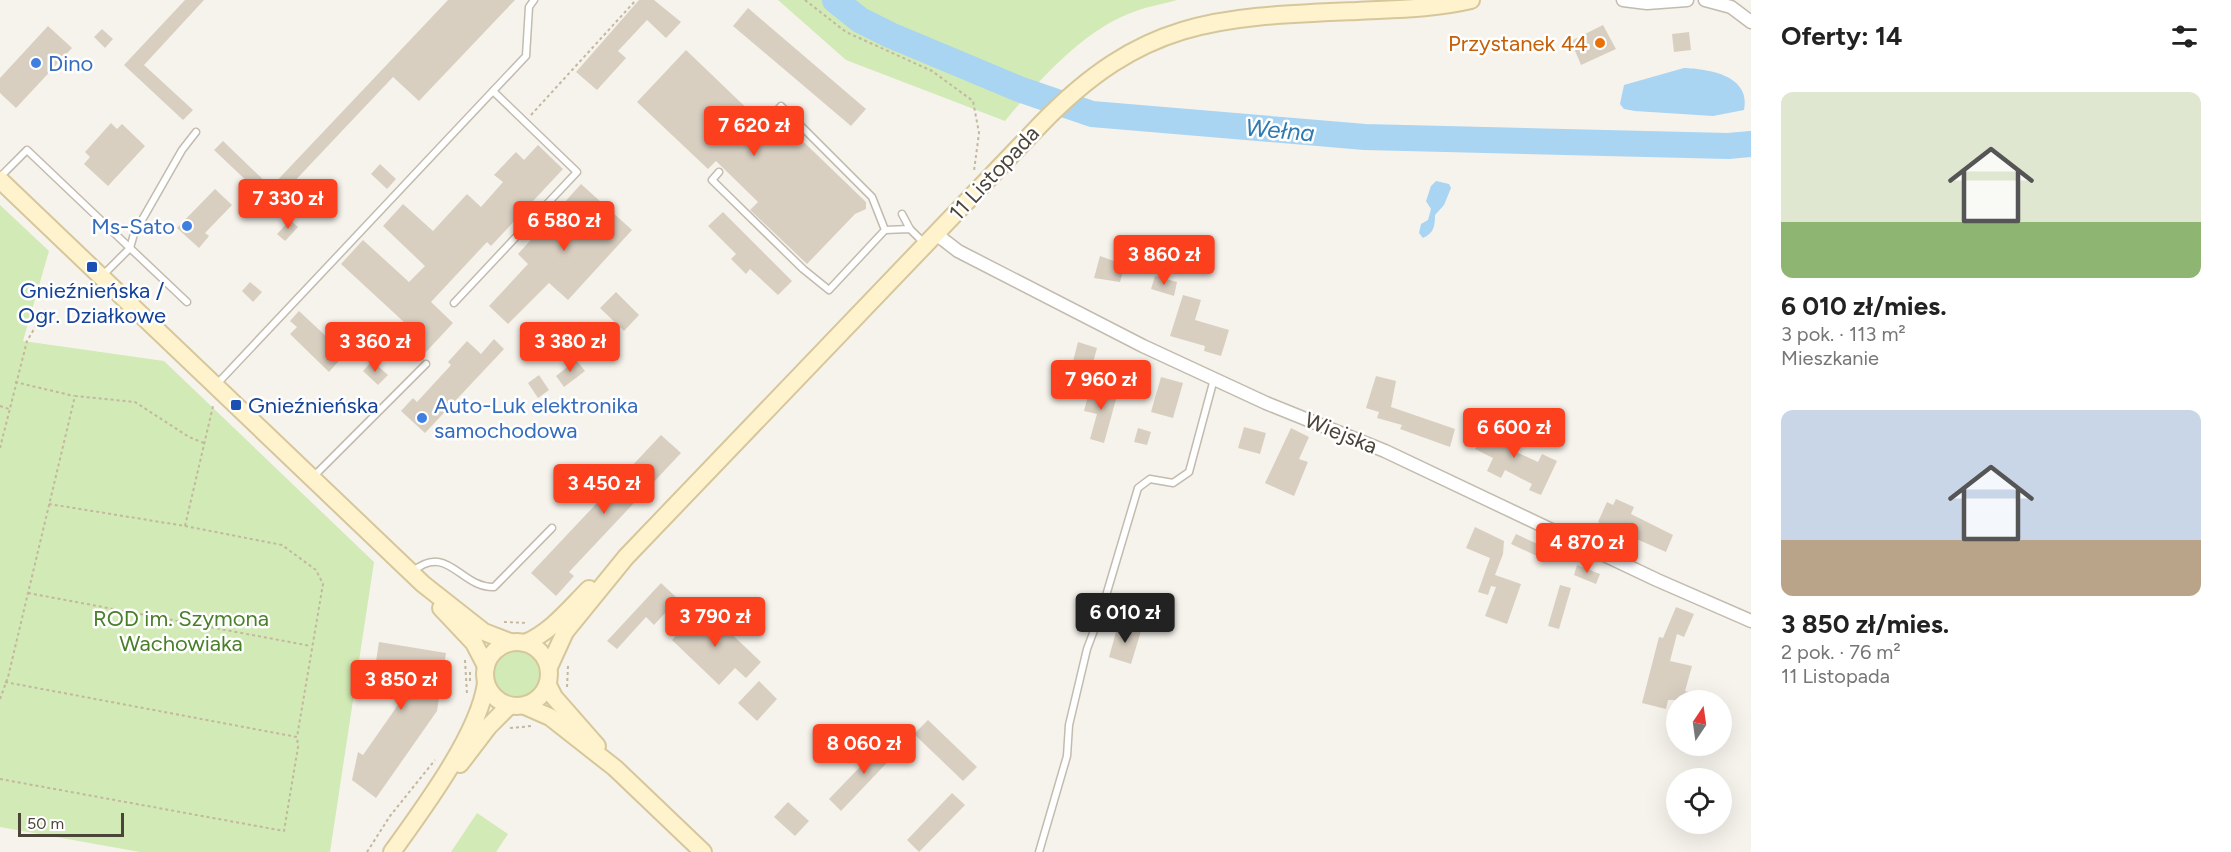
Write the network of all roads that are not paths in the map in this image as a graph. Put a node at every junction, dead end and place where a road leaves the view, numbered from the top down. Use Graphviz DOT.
graph roads {
  1 [pos="534,0"];
  2 [pos="1471,0"];
  3 [pos="1623,0"];
  4 [pos="1687,0"];
  5 [pos="1705,0"];
  6 [pos="1751,22"];
  7 [pos="493,91"];
  8 [pos="765,123"];
  9 [pos="196,132"];
  10 [pos="719,172"];
  11 [pos="0,178"];
  12 [pos="902,214"];
  13 [pos="910,229"];
  14 [pos="885,230"];
  15 [pos="931,239"];
  16 [pos="130,248"];
  17 [pos="101,276"];
  18 [pos="187,302"];
  19 [pos="454,303"];
  20 [pos="426,364"];
  21 [pos="1214,379"];
  22 [pos="219,388"];
  23 [pos="312,478"];
  24 [pos="552,528"];
  25 [pos="626,557"];
  26 [pos="417,578"];
  27 [pos="1751,621"];
  28 [pos="518,643"];
  29 [pos="549,667"];
  30 [pos="480,671"];
  31 [pos="548,685"];
  32 [pos="517,706"];
  33 [pos="615,768"];
  34 [pos="430,798"];
  35 [pos="392,852"];
  36 [pos="703,852"];
  37 [pos="1040,852"];
  1 -- 7 [label="lane"];
  2 -- 15 [label="main road, 11 Listopada"];
  3 -- 4 [label="street"];
  5 -- 6 [label="street"];
  7 -- 19 [label="lane"];
  7 -- 22 [label="lane"];
  8 -- 14 [label="lane"];
  9 -- 16 [label="lane"];
  10 -- 14 [label="lane"];
  11 -- 16 [label="lane"];
  11 -- 17 [label="main road"];
  12 -- 13 [label="lane"];
  13 -- 14 [label="lane"];
  13 -- 15 [label="lane"];
  15 -- 21 [label="street, Wiejska"];
  15 -- 25 [label="main road, 11 Listopada"];
  16 -- 17 [label="lane"];
  16 -- 18 [label="lane"];
  17 -- 22 [label="main road"];
  20 -- 23 [label="lane"];
  21 -- 27 [label="street, Wiejska"];
  21 -- 37 [label="lane"];
  22 -- 23 [label="main road"];
  23 -- 26 [label="main road"];
  24 -- 26 [label="lane"];
  25 -- 28 [label="main road, 11 Listopada"];
  25 -- 29 [label="main road, 11 Listopada"];
  26 -- 28 [label="main road"];
  26 -- 30 [label="main road"];
  28 -- 29 [label="main road"];
  28 -- 30 [label="main road"];
  29 -- 31 [label="main road"];
  30 -- 32 [label="main road"];
  30 -- 34 [label="main road"];
  31 -- 32 [label="main road"];
  31 -- 33 [label="main road"];
  32 -- 33 [label="main road"];
  32 -- 34 [label="main road"];
  33 -- 36 [label="main road"];
  34 -- 35 [label="main road"];
}
